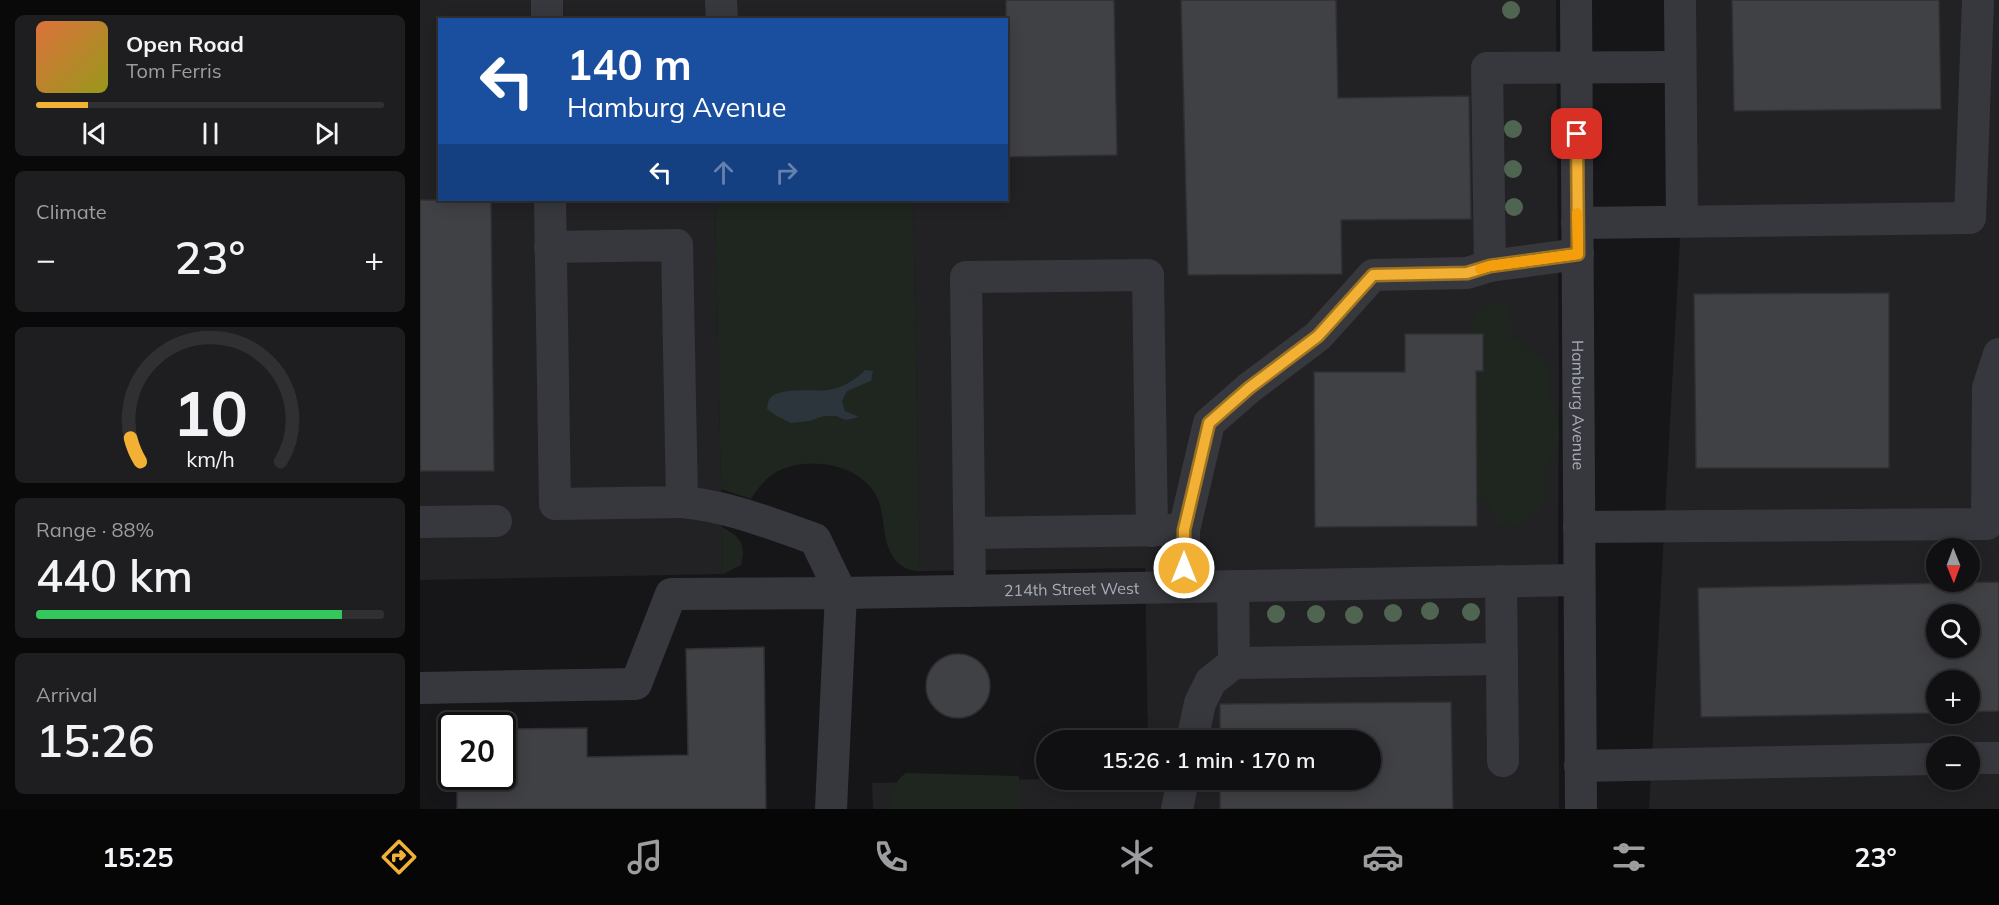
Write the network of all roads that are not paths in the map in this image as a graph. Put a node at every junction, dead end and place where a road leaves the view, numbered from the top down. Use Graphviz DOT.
graph roads {
  1 [pos="547,0"];
  2 [pos="722,0"];
  3 [pos="1576,0"];
  4 [pos="1680,0"];
  5 [pos="1978,0"];
  6 [pos="547,18"];
  7 [pos="722,18"];
  8 [pos="1679,67"];
  9 [pos="1577,68"];
  10 [pos="550,201"];
  11 [pos="1682,221"];
  12 [pos="1577,223"];
  13 [pos="550,247"];
  14 [pos="1578,254"];
  15 [pos="1490,266"];
  16 [pos="1999,354"];
  17 [pos="682,502"];
  18 [pos="496,521"];
  19 [pos="420,522"];
  20 [pos="1578,527"];
  21 [pos="1184,530"];
  22 [pos="1152,531"];
  23 [pos="971,533"];
  24 [pos="1579,580"];
  25 [pos="1501,581"];
  26 [pos="1233,586"];
  27 [pos="1184,587"];
  28 [pos="970,591"];
  29 [pos="841,593"];
  30 [pos="1502,659"];
  31 [pos="1234,663"];
  32 [pos="420,688"];
  33 [pos="1194,730"];
  34 [pos="1980,758"];
  35 [pos="1999,758"];
  36 [pos="1926,759"];
  37 [pos="1503,761"];
  38 [pos="1580,766"];
  39 [pos="1182,790"];
  40 [pos="831,809"];
  41 [pos="1177,809"];
  42 [pos="1581,809"];
  1 -- 6 [label="street"];
  2 -- 7 [label="street"];
  3 -- 9 [label="street, Hamburg Avenue"];
  4 -- 8 [label="street"];
  5 -- 11 [label="street"];
  8 -- 9 [label="street"];
  8 -- 11 [label="street"];
  9 -- 12 [label="street, Hamburg Avenue"];
  9 -- 15 [label="street"];
  10 -- 13 [label="street"];
  11 -- 12 [label="street"];
  12 -- 14 [label="street, Hamburg Avenue"];
  13 -- 17 [label="street"];
  13 -- 17 [label="street"];
  14 -- 15 [label="street"];
  14 -- 20 [label="street, Hamburg Avenue"];
  15 -- 21 [label="street"];
  16 -- 20 [label="street"];
  17 -- 29 [label="street"];
  18 -- 19 [label="street"];
  20 -- 24 [label="street, Hamburg Avenue"];
  21 -- 22 [label="street"];
  21 -- 27 [label="street"];
  22 -- 23 [label="street"];
  22 -- 23 [label="street"];
  23 -- 28 [label="street"];
  24 -- 25 [label="street, 214th Street West"];
  24 -- 38 [label="street, Hamburg Avenue"];
  25 -- 26 [label="street, 214th Street West"];
  25 -- 30 [label="street"];
  26 -- 27 [label="street, 214th Street West"];
  26 -- 31 [label="street"];
  27 -- 28 [label="street, 214th Street West"];
  28 -- 29 [label="street, 214th Street West"];
  29 -- 32 [label="street, 214th Street West"];
  29 -- 40 [label="street"];
  30 -- 31 [label="street"];
  30 -- 37 [label="street"];
  31 -- 33 [label="street"];
  34 -- 35 [label="street"];
  36 -- 38 [label="street"];
  38 -- 42 [label="street, Hamburg Avenue"];
  39 -- 41 [label="street"];
}
